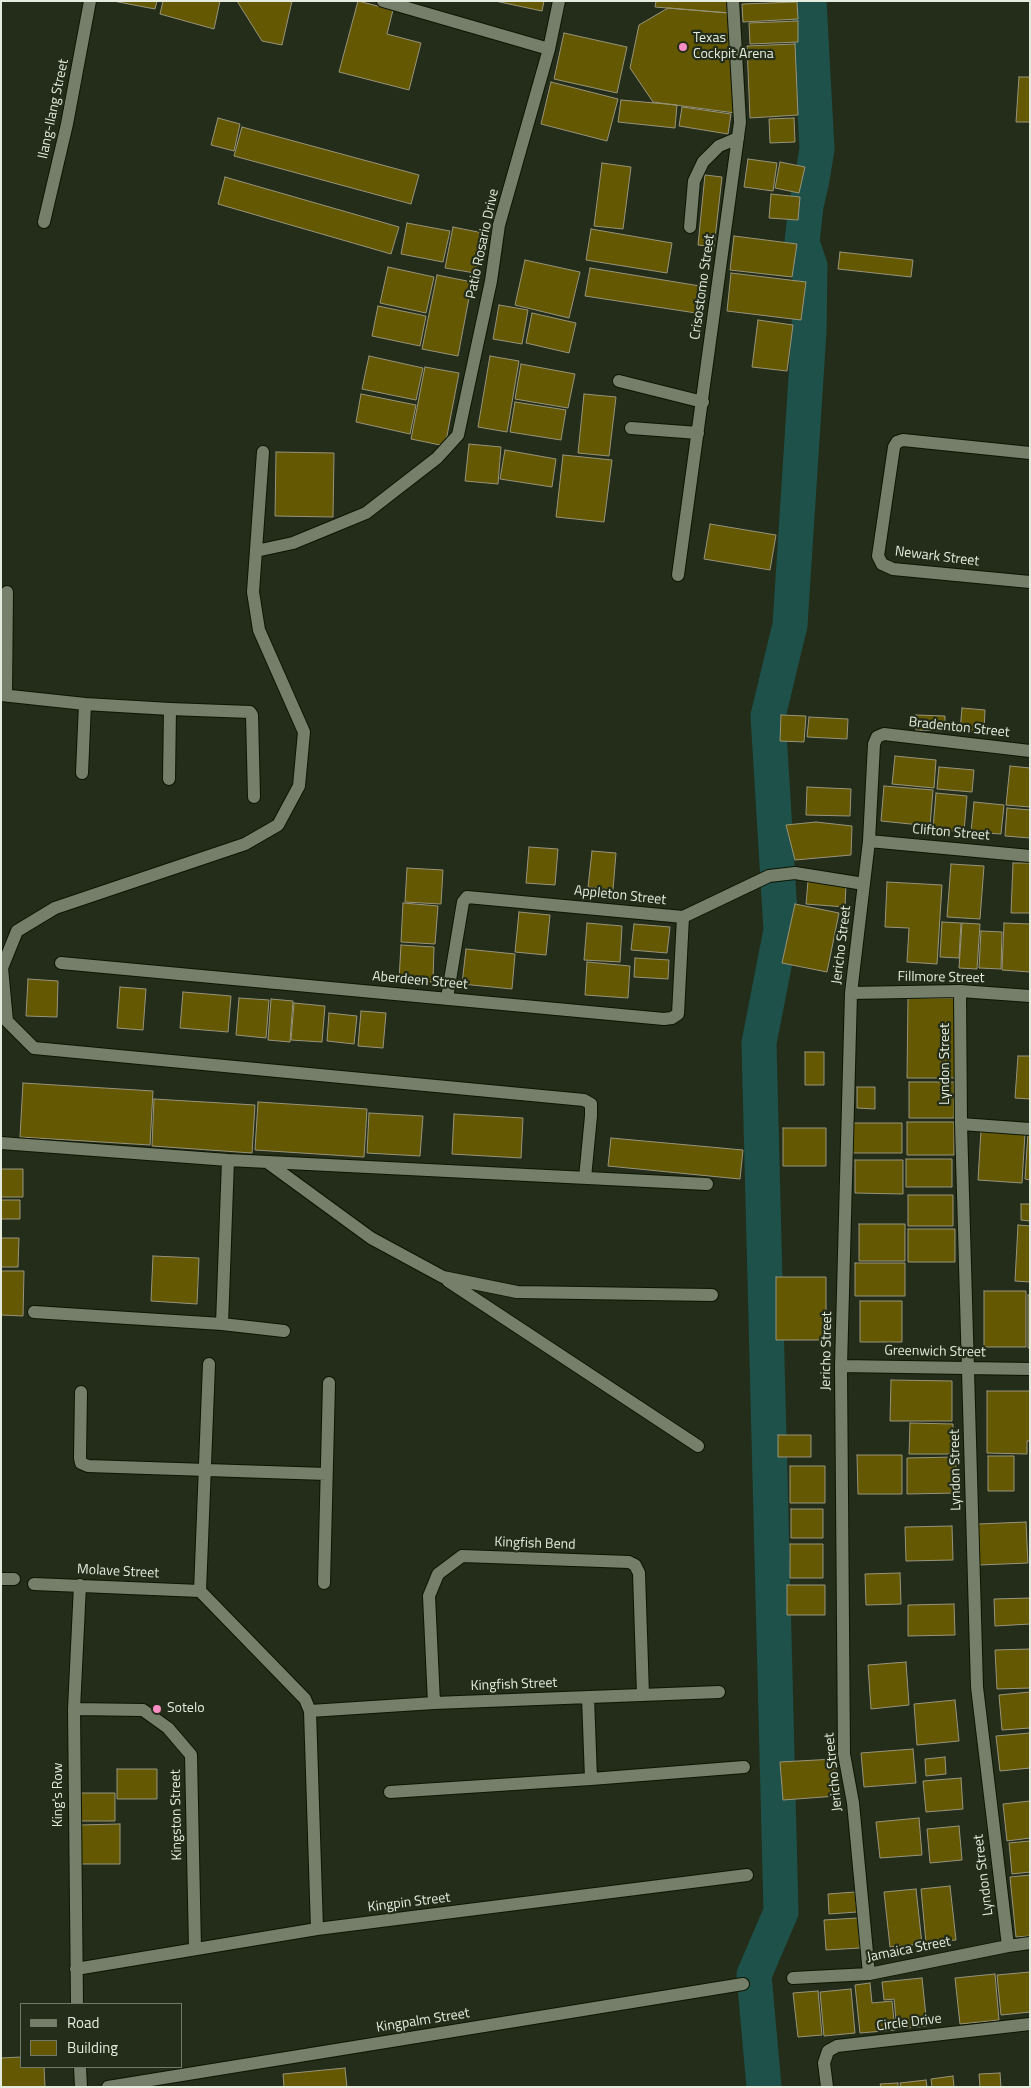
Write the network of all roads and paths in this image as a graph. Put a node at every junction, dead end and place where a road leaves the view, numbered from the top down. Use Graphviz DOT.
graph roads {
  1 [pos="90,1"];
  2 [pos="383,1"];
  3 [pos="559,1"];
  4 [pos="733,1"];
  5 [pos="549,49"];
  6 [pos="738,138"];
  7 [pos="44,222"];
  8 [pos="690,227"];
  9 [pos="619,381"];
  10 [pos="703,402"];
  11 [pos="631,428"];
  12 [pos="698,433"];
  13 [pos="263,452"];
  14 [pos="1030,453"];
  15 [pos="256,551"];
  16 [pos="678,575"];
  17 [pos="1030,582"];
  18 [pos="7,592"];
  19 [pos="4,695"];
  20 [pos="85,704"];
  21 [pos="170,710"];
  22 [pos="884,734"];
  23 [pos="1030,750"];
  24 [pos="82,773"];
  25 [pos="169,779"];
  26 [pos="254,797"];
  27 [pos="869,841"];
  28 [pos="1030,856"];
  29 [pos="864,884"];
  30 [pos="682,918"];
  31 [pos="61,963"];
  32 [pos="960,991"];
  33 [pos="851,993"];
  34 [pos="1030,996"];
  35 [pos="447,998"];
  36 [pos="961,1124"];
  37 [pos="1030,1129"];
  38 [pos="1,1143"];
  39 [pos="228,1160"];
  40 [pos="267,1162"];
  41 [pos="585,1178"];
  42 [pos="707,1184"];
  43 [pos="443,1277"];
  44 [pos="712,1295"];
  45 [pos="34,1312"];
  46 [pos="222,1324"];
  47 [pos="284,1330"];
  48 [pos="209,1364"];
  49 [pos="841,1366"];
  50 [pos="968,1368"];
  51 [pos="1030,1369"];
  52 [pos="330,1383"];
  53 [pos="81,1392"];
  54 [pos="698,1446"];
  55 [pos="204,1470"];
  56 [pos="326,1474"];
  57 [pos="324,1583"];
  58 [pos="34,1584"];
  59 [pos="80,1585"];
  60 [pos="200,1591"];
  61 [pos="719,1692"];
  62 [pos="643,1695"];
  63 [pos="588,1697"];
  64 [pos="434,1703"];
  65 [pos="74,1710"];
  66 [pos="310,1712"];
  67 [pos="744,1767"];
  68 [pos="590,1779"];
  69 [pos="390,1792"];
  70 [pos="747,1874"];
  71 [pos="317,1929"];
  72 [pos="1030,1943"];
  73 [pos="1008,1946"];
  74 [pos="195,1949"];
  75 [pos="76,1969"];
  76 [pos="869,1974"];
  77 [pos="793,1978"];
  78 [pos="743,1984"];
  79 [pos="77,2003"];
  80 [pos="1030,2024"];
  81 [pos="80,2068"];
  82 [pos="81,2087"];
  83 [pos="108,2087"];
  84 [pos="827,2087"];
  1 -- 7 [label="street, Ilang-Ilang Street"];
  2 -- 5 [label="street"];
  3 -- 5 [label="street, Patio Rosario Drive"];
  4 -- 6 [label="street, Crisostomo Street"];
  5 -- 15 [label="street, Patio Rosario Drive"];
  6 -- 8 [label="street"];
  6 -- 10 [label="street, Crisostomo Street"];
  9 -- 10 [label="street"];
  10 -- 12 [label="street, Crisostomo Street"];
  11 -- 12 [label="street"];
  12 -- 16 [label="street, Crisostomo Street"];
  13 -- 15 [label="street"];
  14 -- 17 [label="street, Newark Street"];
  15 -- 41 [label="street"];
  18 -- 19 [label="street"];
  19 -- 20 [label="street"];
  20 -- 21 [label="street"];
  20 -- 24 [label="street"];
  21 -- 25 [label="street"];
  21 -- 26 [label="street"];
  22 -- 23 [label="street, Bradenton Street"];
  22 -- 27 [label="street, Jericho Street"];
  27 -- 28 [label="street, Clifton Street"];
  27 -- 29 [label="street, Jericho Street"];
  29 -- 30 [label="street, Appleton Street"];
  29 -- 33 [label="street, Jericho Street"];
  30 -- 35 [label="street, Appleton Street"];
  30 -- 35 [label="street, Aberdeen Street"];
  31 -- 35 [label="street, Aberdeen Street"];
  32 -- 33 [label="street, Fillmore Street"];
  32 -- 34 [label="street, Fillmore Street"];
  32 -- 36 [label="street, Lyndon Street"];
  33 -- 49 [label="street, Jericho Street"];
  36 -- 37 [label="street"];
  36 -- 50 [label="street, Lyndon Street"];
  38 -- 39 [label="street"];
  39 -- 40 [label="street"];
  39 -- 46 [label="street"];
  40 -- 41 [label="street"];
  40 -- 43 [label="street"];
  41 -- 42 [label="street"];
  43 -- 44 [label="street"];
  43 -- 54 [label="street"];
  45 -- 46 [label="street"];
  46 -- 47 [label="street"];
  48 -- 55 [label="street"];
  49 -- 50 [label="street, Greenwich Street"];
  49 -- 76 [label="street, Jericho Street"];
  50 -- 51 [label="street, Greenwich Street"];
  50 -- 73 [label="street, Lyndon Street"];
  52 -- 56 [label="street"];
  53 -- 55 [label="street"];
  55 -- 56 [label="street"];
  55 -- 60 [label="street"];
  56 -- 57 [label="street"];
  58 -- 59 [label="street, Molave Street"];
  59 -- 60 [label="street, Molave Street"];
  59 -- 65 [label="street, King's Row"];
  60 -- 66 [label="street"];
  61 -- 62 [label="street, Kingfish Street"];
  62 -- 63 [label="street, Kingfish Street"];
  62 -- 64 [label="street, Kingfish Bend"];
  63 -- 64 [label="street, Kingfish Street"];
  63 -- 68 [label="street"];
  64 -- 66 [label="street, Kingfish Street"];
  65 -- 74 [label="street, Kingston Street"];
  65 -- 75 [label="street, King's Row"];
  66 -- 71 [label="street"];
  67 -- 68 [label="street"];
  68 -- 69 [label="street"];
  70 -- 71 [label="street, Kingpin Street"];
  71 -- 74 [label="street, Kingpin Street"];
  72 -- 73 [label="street, Jamaica Street"];
  73 -- 76 [label="street, Jamaica Street"];
  74 -- 75 [label="street, Kingpin Street"];
  75 -- 79 [label="street, King's Row"];
  76 -- 77 [label="street, Jamaica Street"];
  78 -- 83 [label="street, Kingpalm Street"];
  80 -- 84 [label="street, Circle Drive"];
  81 -- 82 [label="street"];
}
